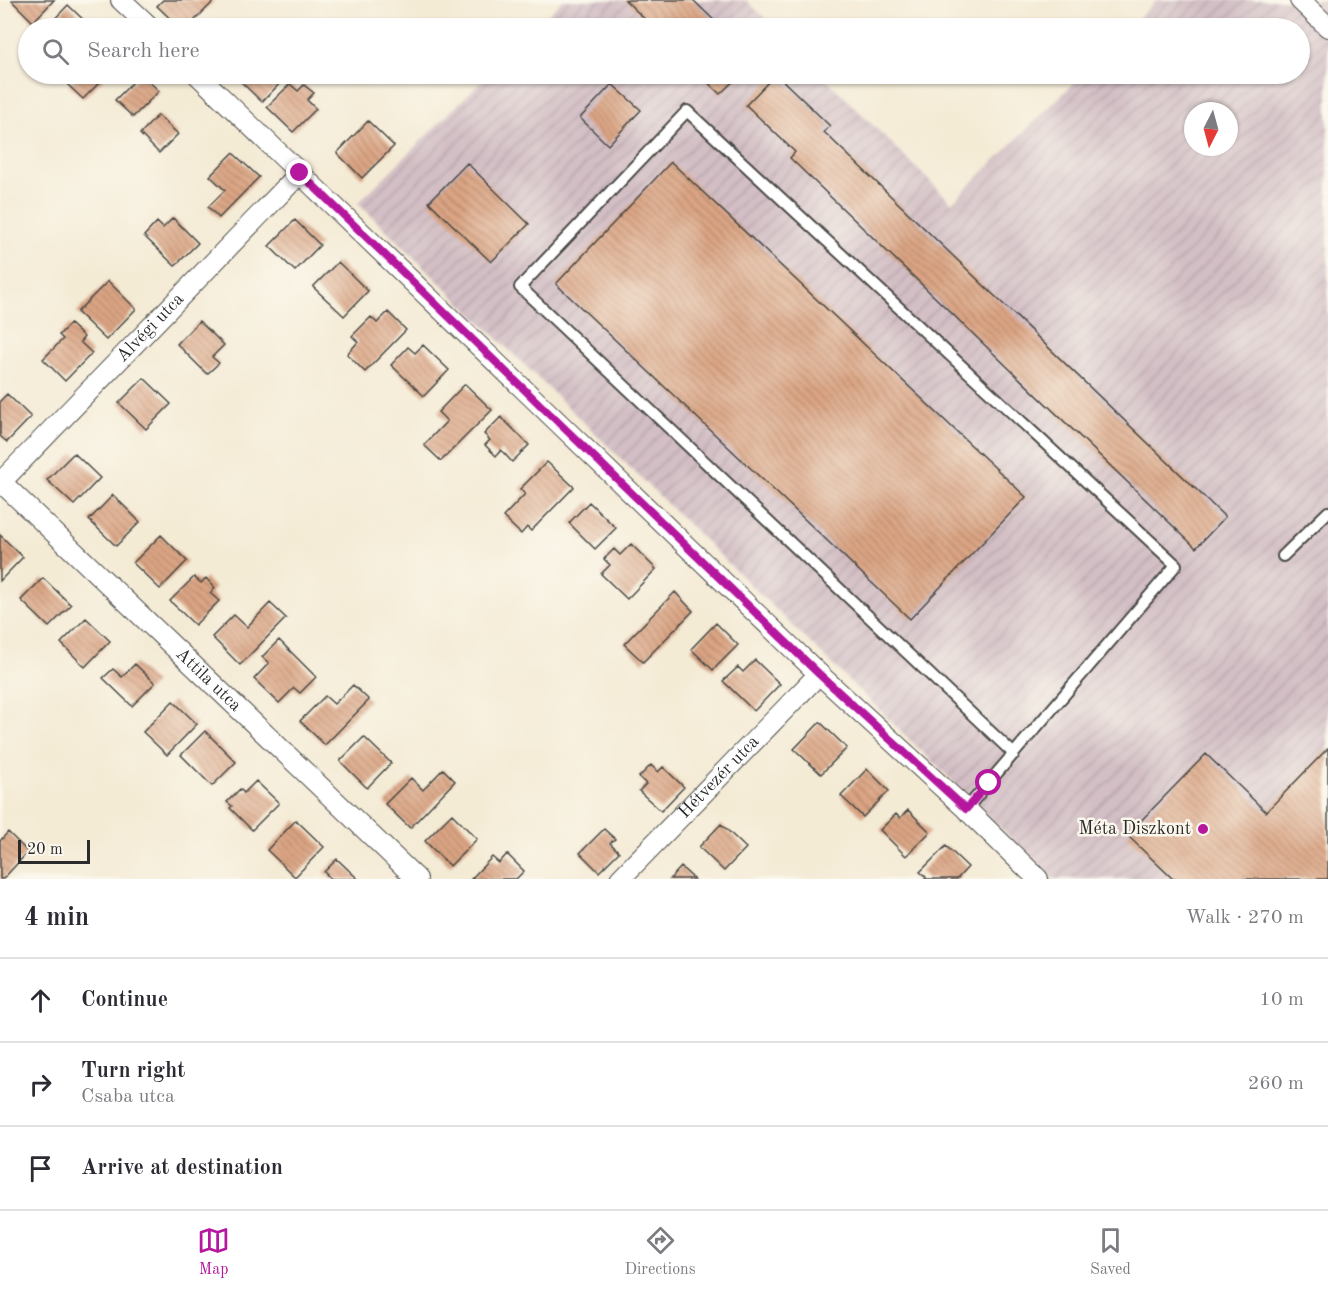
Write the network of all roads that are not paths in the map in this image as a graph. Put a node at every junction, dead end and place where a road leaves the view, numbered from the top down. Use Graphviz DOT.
graph roads {
  1 [pos="121,0"];
  2 [pos="1300,0"];
  3 [pos="140,18"];
  4 [pos="1328,27"];
  5 [pos="207,84"];
  6 [pos="300,173"];
  7 [pos="0,482"];
  8 [pos="1328,512"];
  9 [pos="1283,556"];
  10 [pos="819,674"];
  11 [pos="1014,754"];
  12 [pos="966,809"];
  13 [pos="417,879"];
  14 [pos="620,879"];
  15 [pos="1038,879"];
  1 -- 3 [label="street"];
  2 -- 4 [label="street"];
  5 -- 6 [label="street"];
  6 -- 7 [label="street, Alvégi utca"];
  6 -- 10 [label="street"];
  7 -- 13 [label="street, Attila utca"];
  8 -- 9 [label="lane"];
  10 -- 12 [label="street"];
  10 -- 14 [label="street, Hétvezér utca"];
  11 -- 11 [label="lane"];
  11 -- 12 [label="lane"];
  12 -- 15 [label="street"];
}
